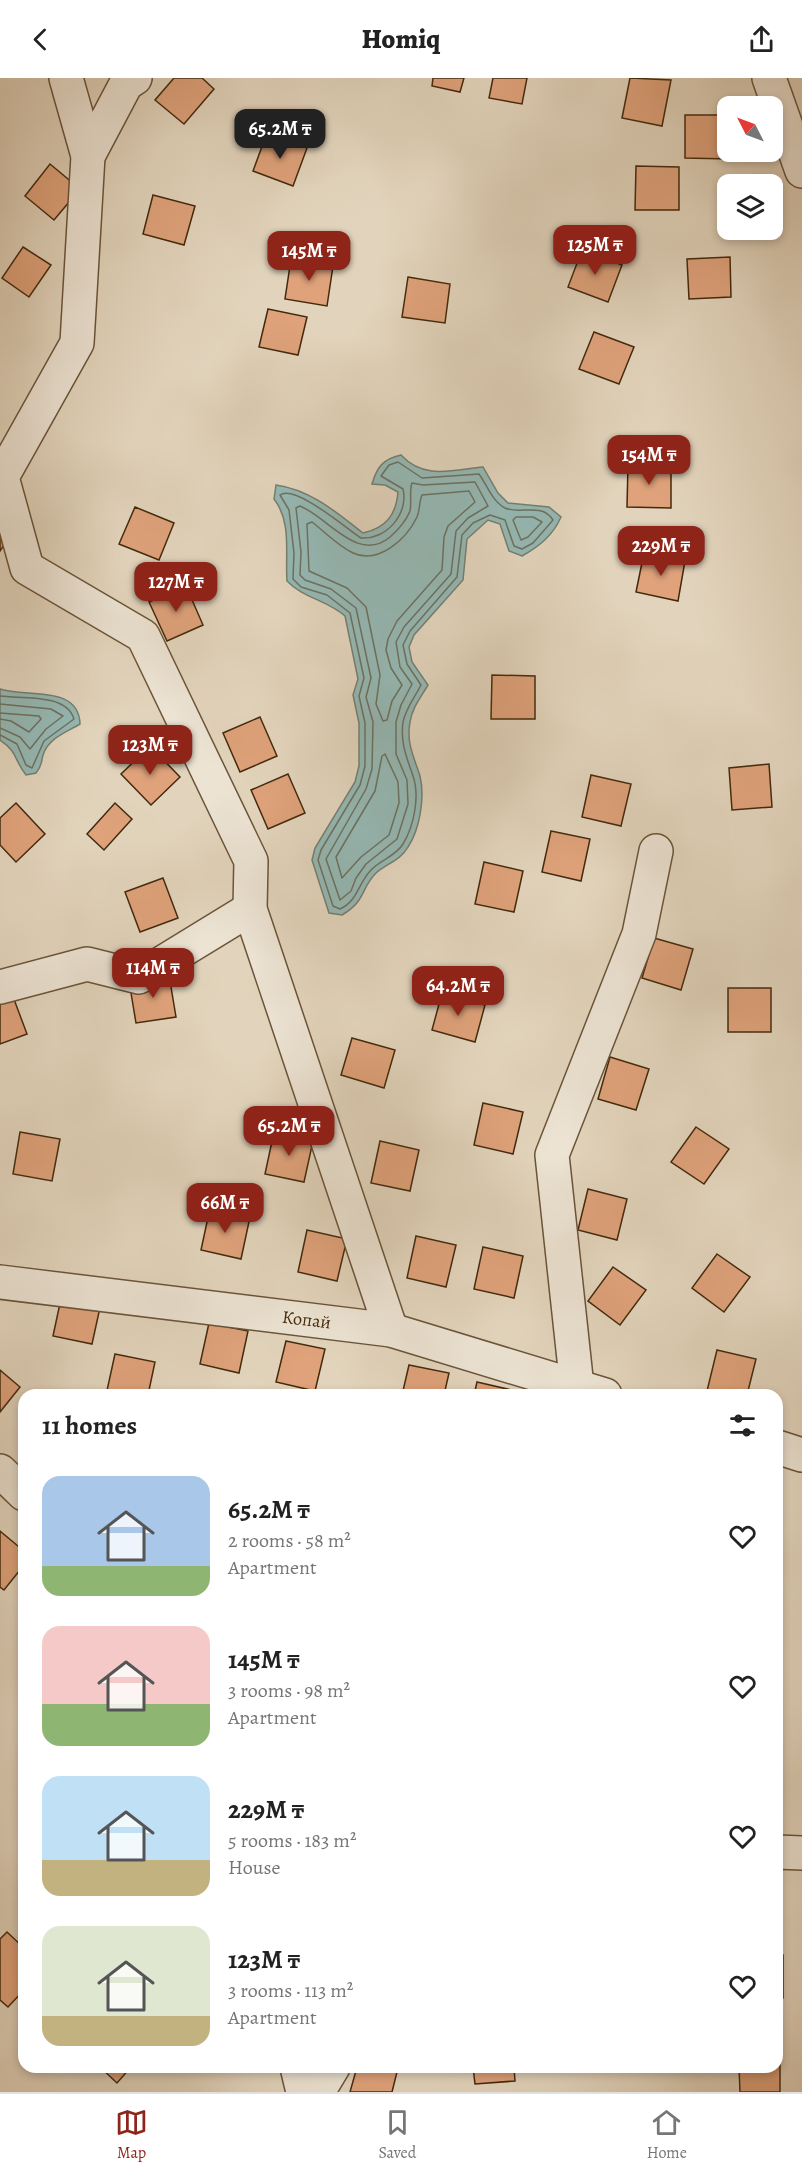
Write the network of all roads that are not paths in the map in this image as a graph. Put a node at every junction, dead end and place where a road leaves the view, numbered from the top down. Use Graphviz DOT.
graph roads {
  1 [pos="66,78"];
  2 [pos="135,78"];
  3 [pos="769,78"];
  4 [pos="88,156"];
  5 [pos="802,171"];
  6 [pos="656,852"];
  7 [pos="250,909"];
  8 [pos="0,987"];
  9 [pos="0,1282"];
  10 [pos="391,1330"];
  11 [pos="577,1389"];
  12 [pos="586,1389"];
  13 [pos="783,1449"];
  14 [pos="802,1455"];
  15 [pos="0,1471"];
  16 [pos="18,1488"];
  17 [pos="783,1852"];
  18 [pos="802,1853"];
  19 [pos="298,2073"];
  20 [pos="329,2073"];
  21 [pos="303,2092"];
  22 [pos="318,2092"];
  1 -- 4 [label="street"];
  2 -- 4 [label="street"];
  3 -- 5 [label="street"];
  4 -- 7 [label="street"];
  6 -- 12 [label="street"];
  7 -- 8 [label="street"];
  7 -- 10 [label="street"];
  9 -- 10 [label="street, Копай"];
  10 -- 11 [label="street, Копай"];
  13 -- 14 [label="street"];
  15 -- 16 [label="street"];
  17 -- 18 [label="street"];
  19 -- 21 [label="street"];
  20 -- 22 [label="street"];
}
